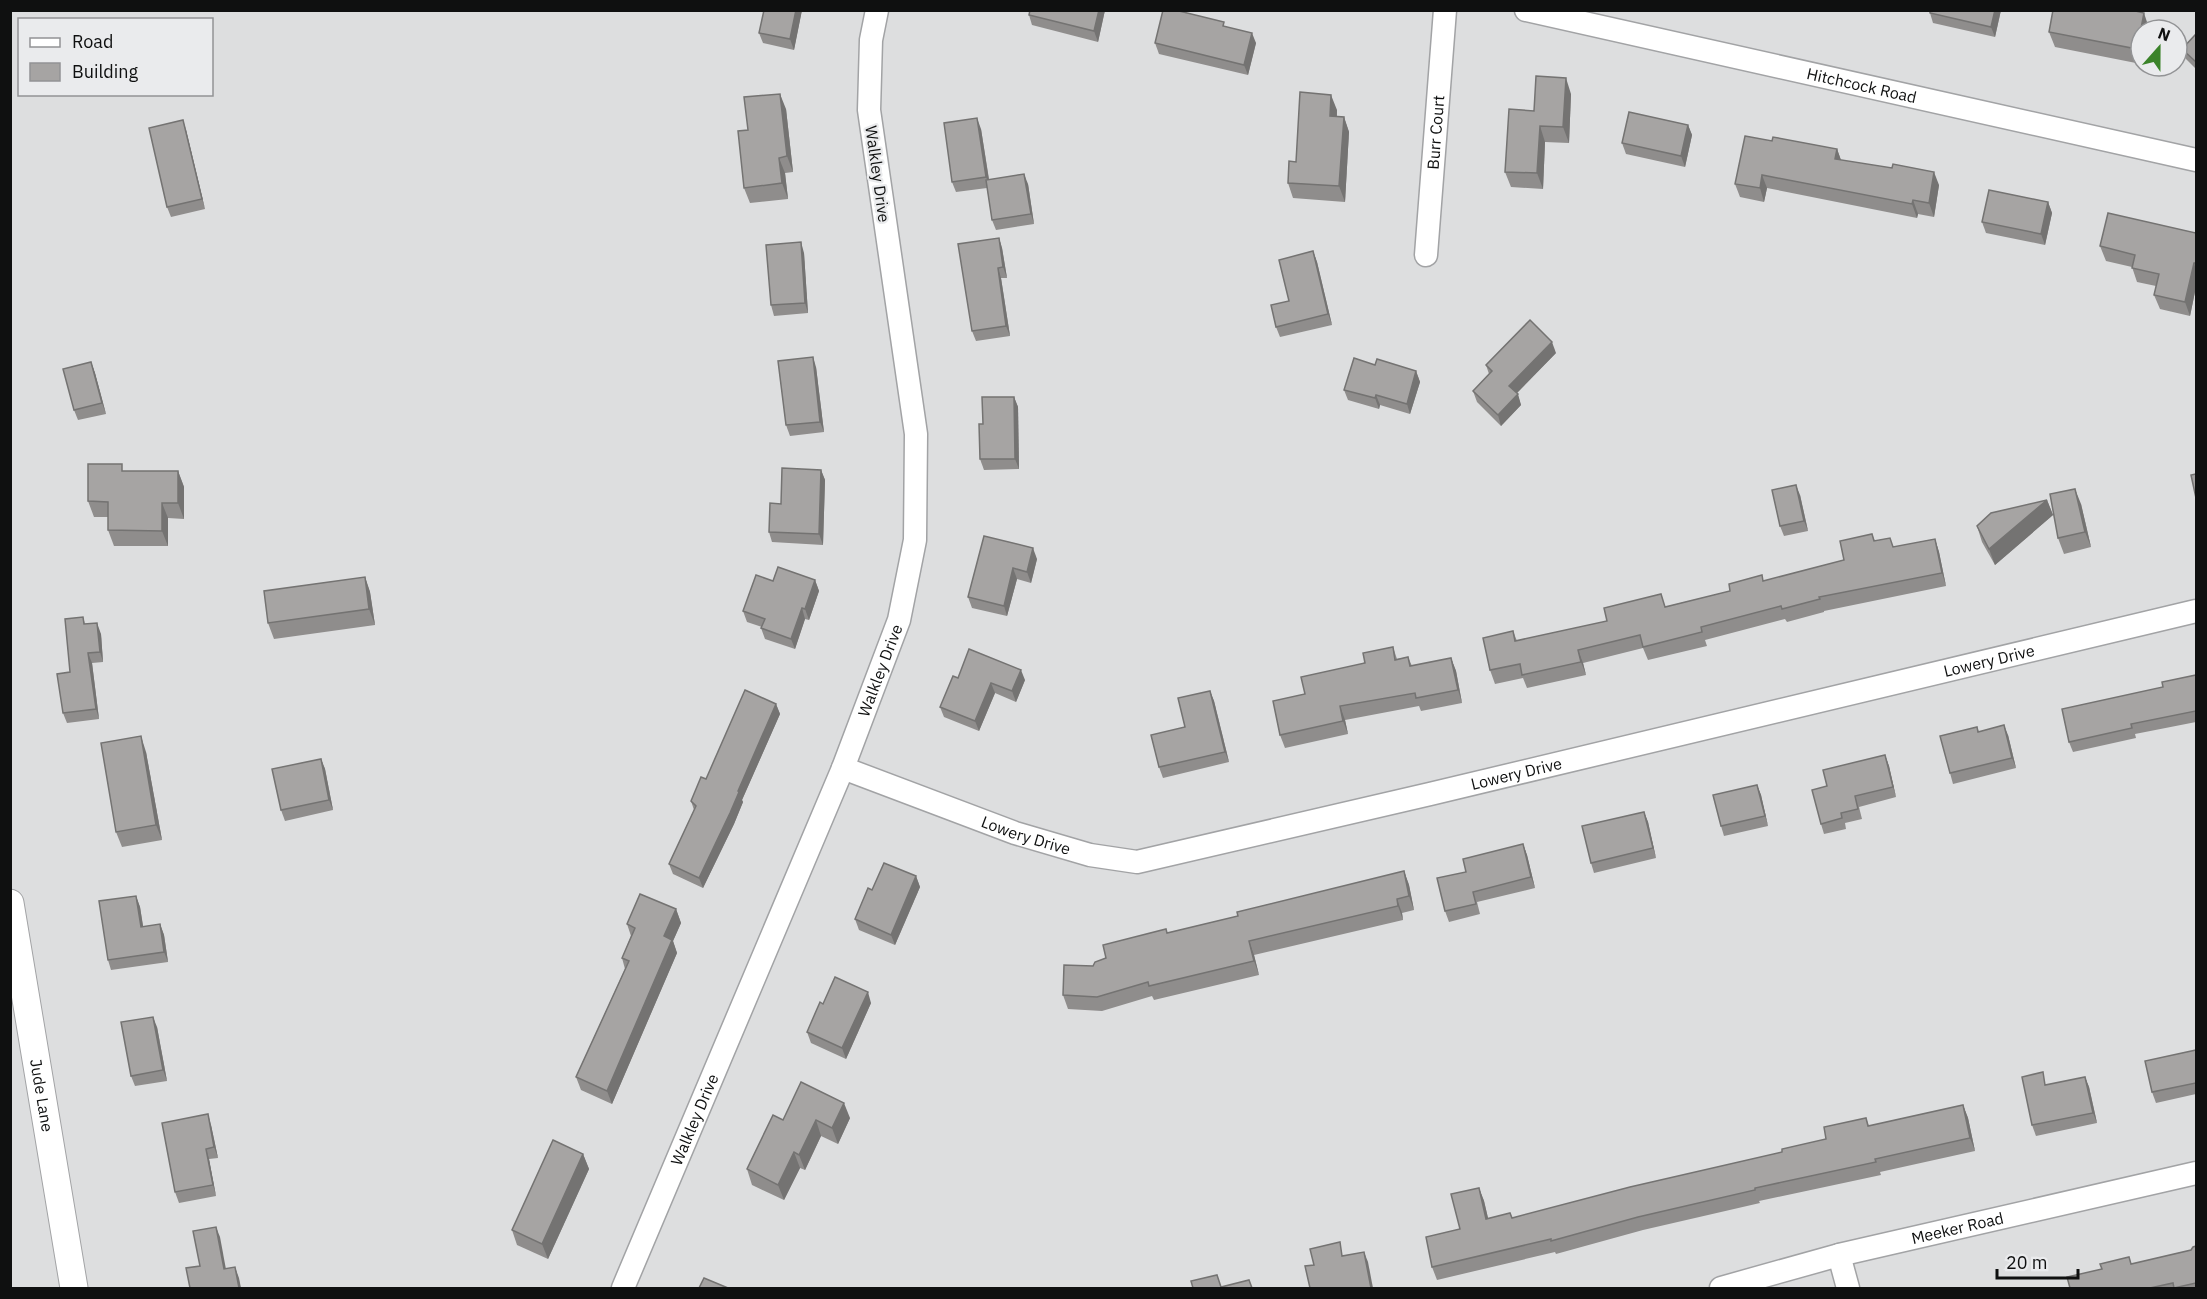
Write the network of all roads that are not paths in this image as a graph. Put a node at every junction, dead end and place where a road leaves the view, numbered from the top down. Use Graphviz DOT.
graph roads {
  1 [pos="877,10"];
  2 [pos="1444,10"];
  3 [pos="1526,10"];
  4 [pos="2196,160"];
  5 [pos="1426,255"];
  6 [pos="2196,611"];
  7 [pos="843,768"];
  8 [pos="10,903"];
  9 [pos="2196,1173"];
  10 [pos="1839,1255"];
  11 [pos="74,1288"];
  12 [pos="623,1288"];
  13 [pos="1721,1288"];
  14 [pos="1848,1288"];
  1 -- 7 [label="street, Walkley Drive"];
  2 -- 5 [label="street, Burr Court"];
  3 -- 4 [label="street, Hitchcock Road"];
  6 -- 7 [label="street, Lowery Drive"];
  7 -- 12 [label="street, Walkley Drive"];
  8 -- 11 [label="street, Jude Lane"];
  9 -- 10 [label="street, Meeker Road"];
  10 -- 13 [label="street, Meeker Road"];
  10 -- 14 [label="street"];
}
